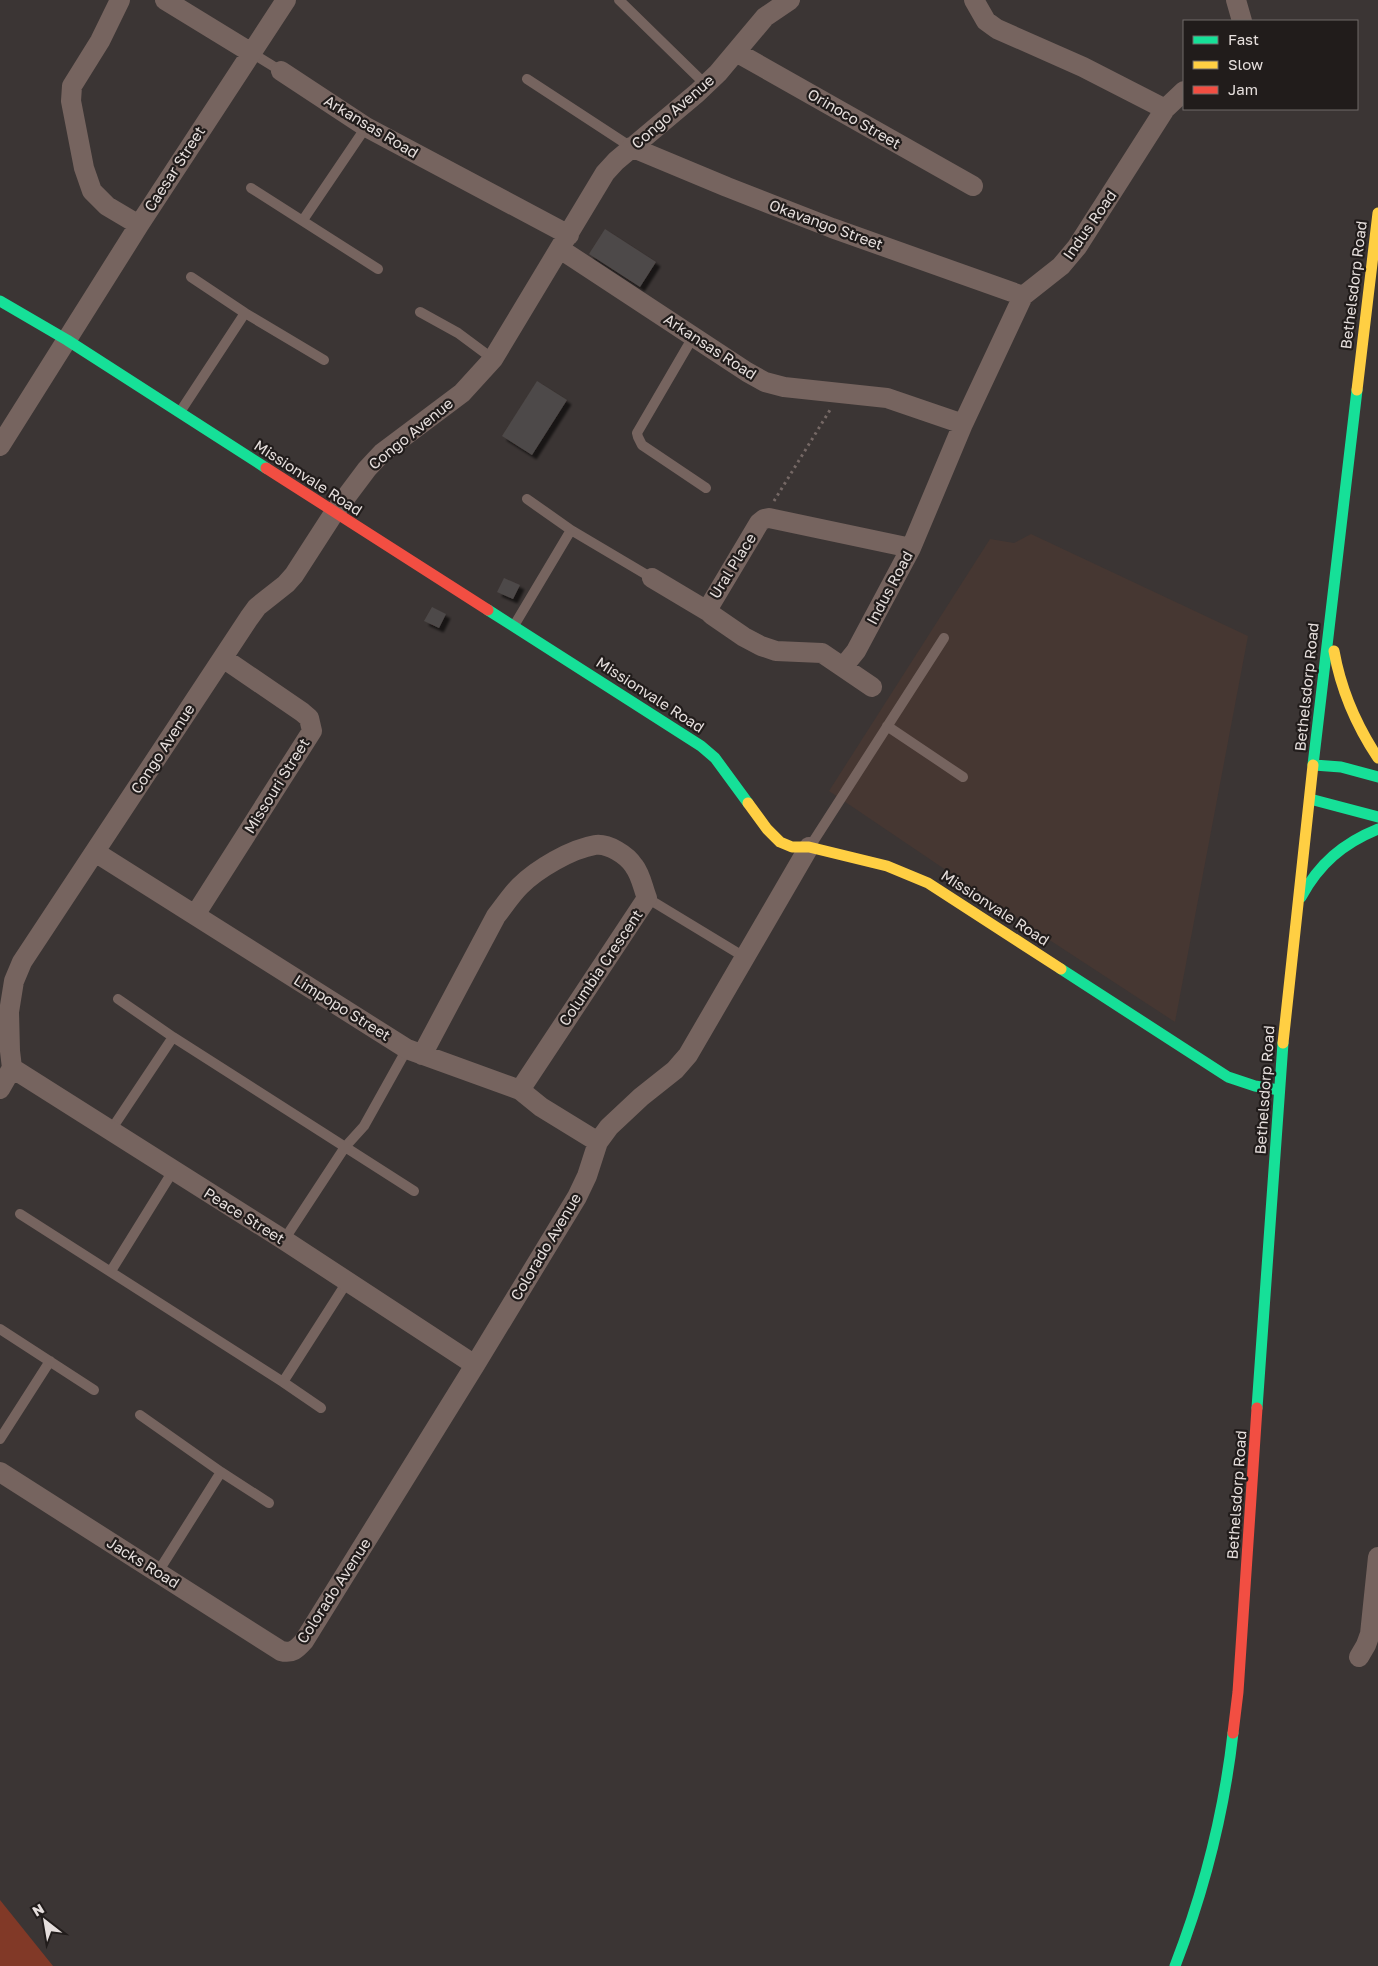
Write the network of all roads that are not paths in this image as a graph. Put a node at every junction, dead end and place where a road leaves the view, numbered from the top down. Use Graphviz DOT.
graph roads {
  1 [pos="120,0"];
  2 [pos="165,0"];
  3 [pos="286,0"];
  4 [pos="619,0"];
  5 [pos="790,0"];
  6 [pos="1236,0"];
  7 [pos="978,2"];
  8 [pos="1242,20"];
  9 [pos="250,52"];
  10 [pos="736,52"];
  11 [pos="281,71"];
  12 [pos="527,79"];
  13 [pos="706,85"];
  14 [pos="1183,92"];
  15 [pos="1165,109"];
  16 [pos="366,127"];
  17 [pos="631,147"];
  18 [pos="973,186"];
  19 [pos="250,188"];
  20 [pos="1378,213"];
  21 [pos="303,220"];
  22 [pos="139,225"];
  23 [pos="564,242"];
  24 [pos="378,269"];
  25 [pos="191,277"];
  26 [pos="1023,296"];
  27 [pos="0,301"];
  28 [pos="420,312"];
  29 [pos="245,313"];
  30 [pos="693,337"];
  31 [pos="68,340"];
  32 [pos="493,359"];
  33 [pos="324,360"];
  34 [pos="179,413"];
  35 [pos="963,424"];
  36 [pos="0,446"];
  37 [pos="706,488"];
  38 [pos="527,500"];
  39 [pos="334,513"];
  40 [pos="571,530"];
  41 [pos="911,548"];
  42 [pos="652,578"];
  43 [pos="709,612"];
  44 [pos="1329,622"];
  45 [pos="514,625"];
  46 [pos="944,638"];
  47 [pos="222,658"];
  48 [pos="843,667"];
  49 [pos="872,687"];
  50 [pos="887,726"];
  51 [pos="1378,758"];
  52 [pos="1314,765"];
  53 [pos="963,776"];
  54 [pos="1378,778"];
  55 [pos="1310,799"];
  56 [pos="1378,817"];
  57 [pos="1378,829"];
  58 [pos="809,847"];
  59 [pos="96,852"];
  60 [pos="647,898"];
  61 [pos="1297,904"];
  62 [pos="195,915"];
  63 [pos="746,958"];
  64 [pos="118,999"];
  65 [pos="173,1037"];
  66 [pos="415,1052"];
  67 [pos="12,1068"];
  68 [pos="0,1089"];
  69 [pos="520,1090"];
  70 [pos="1279,1090"];
  71 [pos="111,1130"];
  72 [pos="598,1142"];
  73 [pos="345,1147"];
  74 [pos="173,1171"];
  75 [pos="414,1192"];
  76 [pos="20,1214"];
  77 [pos="284,1240"];
  78 [pos="111,1271"];
  79 [pos="347,1282"];
  80 [pos="0,1329"];
  81 [pos="50,1361"];
  82 [pos="475,1366"];
  83 [pos="283,1382"];
  84 [pos="94,1390"];
  85 [pos="321,1408"];
  86 [pos="140,1415"];
  87 [pos="0,1438"];
  88 [pos="0,1472"];
  89 [pos="221,1472"];
  90 [pos="269,1503"];
  91 [pos="1378,1558"];
  92 [pos="158,1572"];
  93 [pos="287,1653"];
  94 [pos="1359,1657"];
  95 [pos="1176,1966"];
  1 -- 22 [label="street"];
  2 -- 9 [label="street"];
  3 -- 9 [label="street, Caesar Street"];
  4 -- 13 [label="lane"];
  5 -- 10 [label="street, Congo Avenue"];
  6 -- 8 [label="street"];
  7 -- 15 [label="street"];
  9 -- 11 [label="lane"];
  9 -- 22 [label="street, Caesar Street"];
  10 -- 13 [label="street, Congo Avenue"];
  10 -- 18 [label="street, Orinoco Street"];
  11 -- 16 [label="street, Arkansas Road"];
  12 -- 17 [label="lane"];
  13 -- 17 [label="street, Congo Avenue"];
  14 -- 15 [label="street, Indus Road"];
  15 -- 26 [label="street, Indus Road"];
  16 -- 21 [label="lane"];
  16 -- 23 [label="street, Arkansas Road"];
  17 -- 23 [label="street, Congo Avenue"];
  17 -- 26 [label="street, Okavango Street"];
  19 -- 21 [label="lane"];
  20 -- 44 [label="main road, Bethelsdorp Road"];
  21 -- 24 [label="lane"];
  22 -- 31 [label="street, Caesar Street"];
  23 -- 30 [label="street, Arkansas Road"];
  23 -- 32 [label="street, Congo Avenue"];
  25 -- 29 [label="lane"];
  26 -- 35 [label="street, Indus Road"];
  27 -- 31 [label="main road, Missionvale Road"];
  28 -- 32 [label="lane"];
  29 -- 33 [label="lane"];
  29 -- 34 [label="lane"];
  30 -- 35 [label="street, Arkansas Road"];
  30 -- 37 [label="lane"];
  31 -- 34 [label="main road, Missionvale Road"];
  31 -- 36 [label="street, Caesar Street"];
  32 -- 39 [label="street, Congo Avenue"];
  34 -- 39 [label="main road, Missionvale Road"];
  35 -- 41 [label="street, Indus Road"];
  38 -- 40 [label="lane"];
  39 -- 45 [label="main road, Missionvale Road"];
  39 -- 47 [label="street, Congo Avenue"];
  40 -- 42 [label="lane"];
  40 -- 45 [label="lane"];
  41 -- 43 [label="street, Ural Place"];
  41 -- 48 [label="street, Indus Road"];
  42 -- 43 [label="street"];
  43 -- 48 [label="street, Ural Place"];
  44 -- 51 [label="main road"];
  44 -- 52 [label="main road, Bethelsdorp Road"];
  45 -- 58 [label="main road, Missionvale Road"];
  46 -- 50 [label="lane"];
  47 -- 59 [label="street, Congo Avenue"];
  47 -- 62 [label="street, Missouri Street"];
  48 -- 49 [label="street, Ural Place"];
  50 -- 53 [label="lane"];
  50 -- 58 [label="lane"];
  52 -- 54 [label="main road"];
  52 -- 55 [label="main road, Bethelsdorp Road"];
  55 -- 56 [label="main road"];
  55 -- 61 [label="main road, Bethelsdorp Road"];
  57 -- 61 [label="main road"];
  58 -- 63 [label="street, Colorado Avenue"];
  58 -- 70 [label="main road, Missionvale Road"];
  59 -- 62 [label="street, Limpopo Street"];
  59 -- 67 [label="street, Congo Avenue"];
  60 -- 63 [label="lane"];
  60 -- 66 [label="street, Columbia Crescent"];
  60 -- 69 [label="street, Columbia Crescent"];
  61 -- 70 [label="main road, Bethelsdorp Road"];
  62 -- 66 [label="street, Limpopo Street"];
  63 -- 72 [label="street, Colorado Avenue"];
  64 -- 65 [label="lane"];
  65 -- 71 [label="lane"];
  65 -- 73 [label="lane"];
  66 -- 69 [label="street, Limpopo Street"];
  66 -- 73 [label="lane"];
  67 -- 68 [label="street"];
  67 -- 71 [label="street, Peace Street"];
  69 -- 72 [label="street, Limpopo Street"];
  70 -- 95 [label="main road, Bethelsdorp Road"];
  71 -- 74 [label="street, Peace Street"];
  72 -- 82 [label="street, Colorado Avenue"];
  73 -- 75 [label="lane"];
  73 -- 77 [label="lane"];
  74 -- 77 [label="street, Peace Street"];
  74 -- 78 [label="lane"];
  76 -- 78 [label="lane"];
  77 -- 79 [label="street, Peace Street"];
  78 -- 83 [label="lane"];
  79 -- 82 [label="street, Peace Street"];
  79 -- 83 [label="lane"];
  80 -- 81 [label="lane"];
  81 -- 84 [label="lane"];
  81 -- 87 [label="lane"];
  82 -- 93 [label="street, Colorado Avenue"];
  83 -- 85 [label="lane"];
  86 -- 89 [label="lane"];
  88 -- 92 [label="street, Jacks Road"];
  89 -- 90 [label="lane"];
  89 -- 92 [label="lane"];
  91 -- 94 [label="street"];
  92 -- 93 [label="street, Jacks Road"];
}
